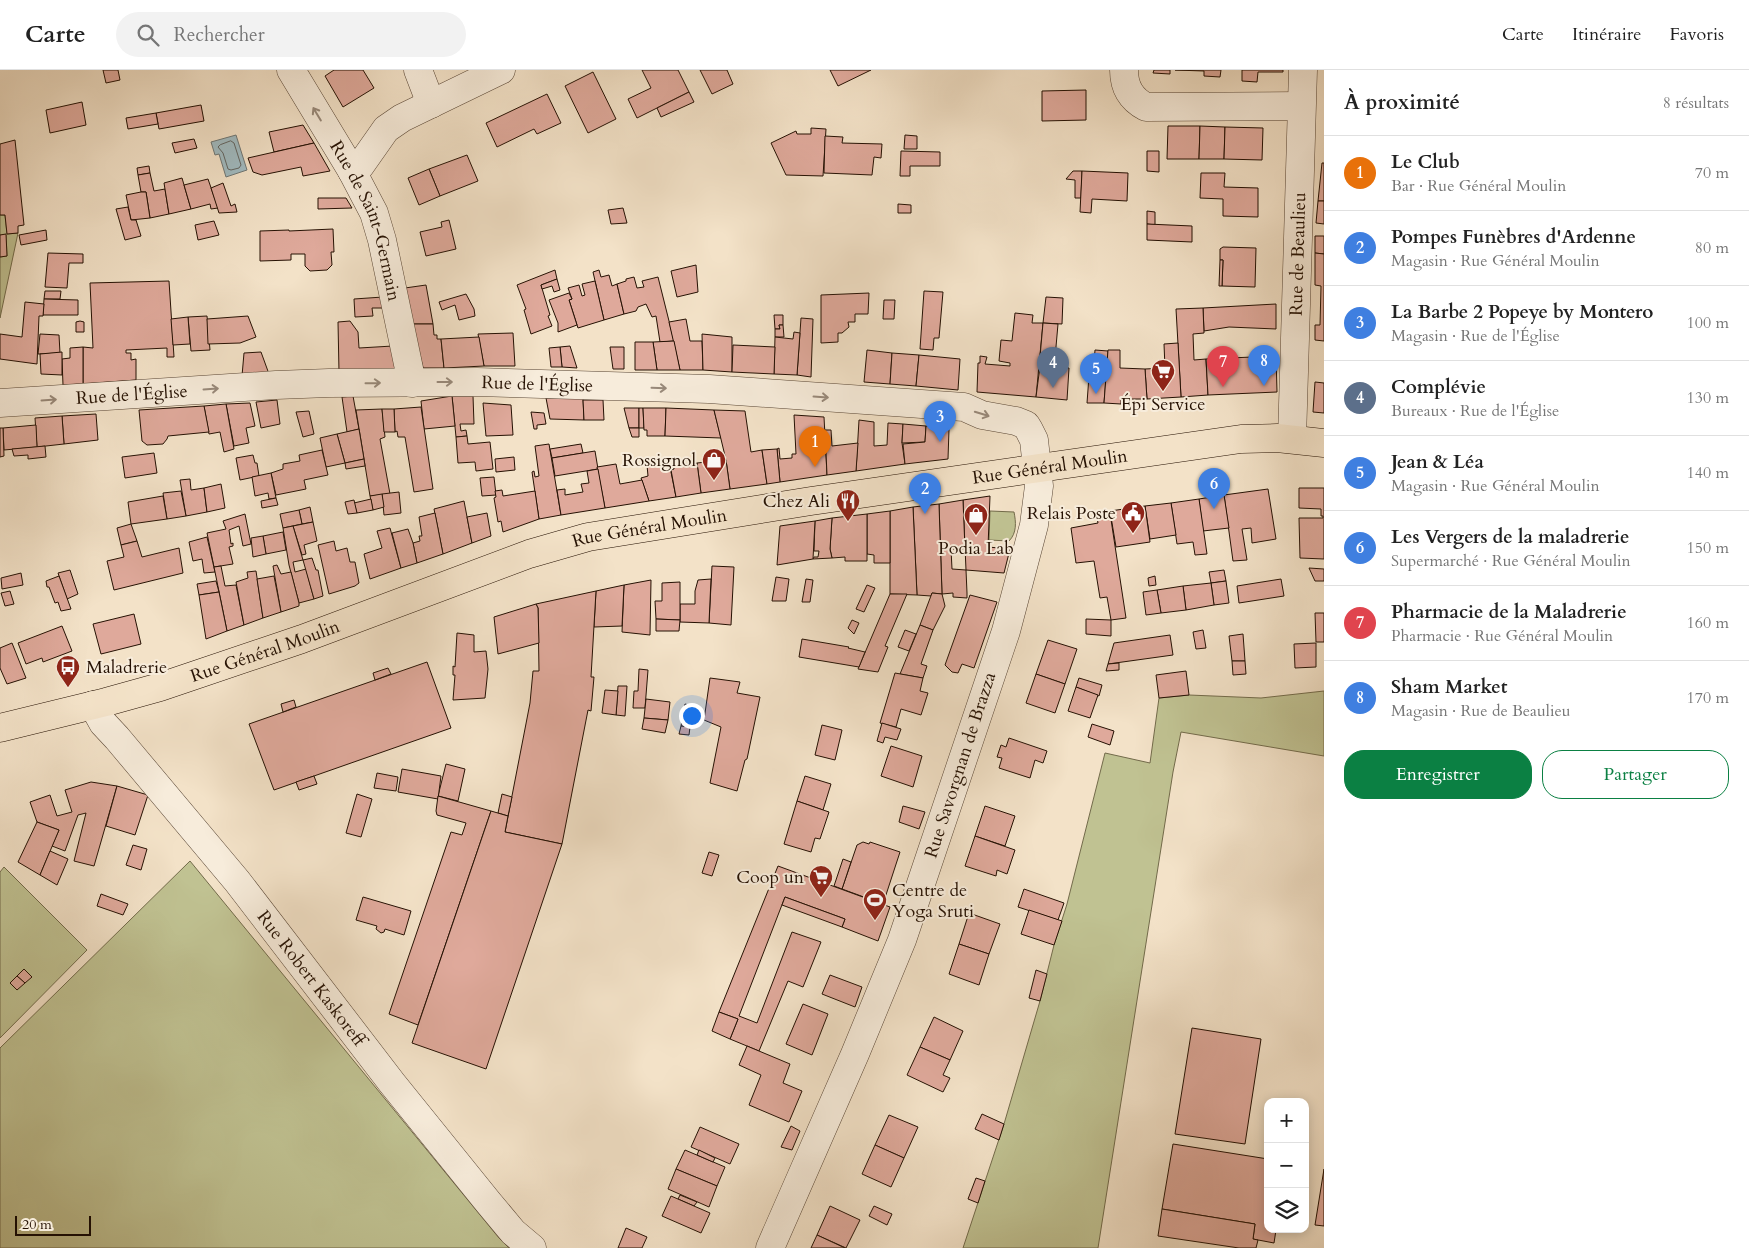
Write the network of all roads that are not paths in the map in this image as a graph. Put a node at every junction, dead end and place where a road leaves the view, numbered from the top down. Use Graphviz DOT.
graph roads {
  1 [pos="291,70"];
  2 [pos="418,70"];
  3 [pos="501,70"];
  4 [pos="1124,70"];
  5 [pos="1302,70"];
  6 [pos="431,104"];
  7 [pos="1301,106"];
  8 [pos="352,171"];
  9 [pos="412,382"];
  10 [pos="0,403"];
  11 [pos="1292,439"];
  12 [pos="1324,442"];
  13 [pos="1037,468"];
  14 [pos="93,706"];
  15 [pos="0,728"];
  16 [pos="532,1248"];
  17 [pos="770,1248"];
  8 -- 1 [label="street, Rue de Saint-Germain, one-way"];
  2 -- 6 [label="street"];
  3 -- 6 [label="street"];
  4 -- 7 [label="street"];
  5 -- 7 [label="street, Rue de Beaulieu"];
  6 -- 8 [label="street"];
  7 -- 11 [label="street, Rue de Beaulieu"];
  8 -- 9 [label="street, Rue de Saint-Germain"];
  10 -- 9 [label="street, Rue de l'Église, one-way"];
  9 -- 13 [label="street, Rue de l'Église, one-way"];
  11 -- 12 [label="main road, Rue Général Moulin"];
  11 -- 13 [label="main road, Rue Général Moulin"];
  13 -- 14 [label="main road, Rue Général Moulin"];
  13 -- 17 [label="street, Rue Savorgnan de Brazza"];
  14 -- 15 [label="main road, Rue Général Moulin"];
  14 -- 16 [label="street, Rue Robert Kaskoreff"];
}
